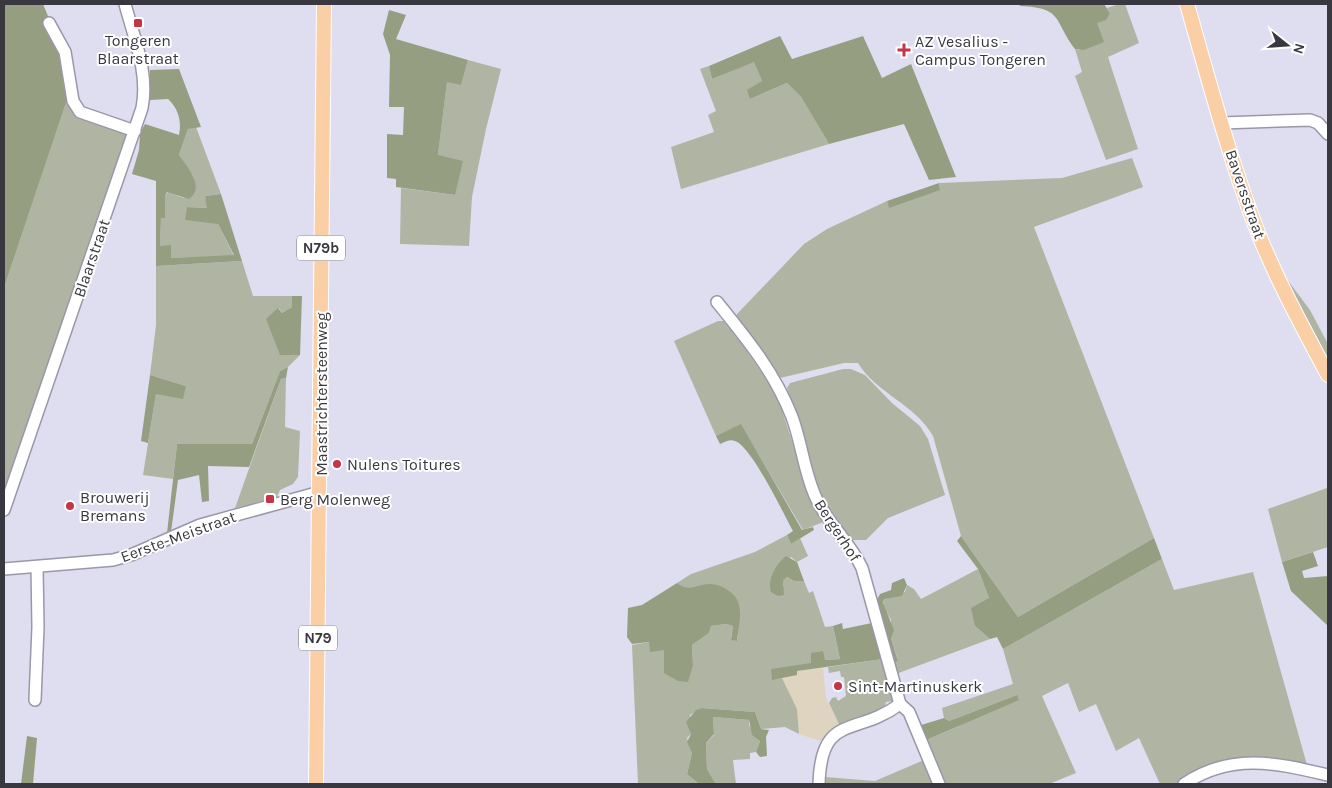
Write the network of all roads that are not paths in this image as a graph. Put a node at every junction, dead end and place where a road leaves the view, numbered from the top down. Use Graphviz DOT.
graph roads {
  1 [pos="125,4"];
  2 [pos="324,4"];
  3 [pos="1187,4"];
  4 [pos="49,23"];
  5 [pos="1222,123"];
  6 [pos="135,131"];
  7 [pos="1328,134"];
  8 [pos="717,302"];
  9 [pos="1328,375"];
  10 [pos="320,492"];
  11 [pos="4,510"];
  12 [pos="37,567"];
  13 [pos="4,569"];
  14 [pos="35,700"];
  15 [pos="900,704"];
  16 [pos="1328,775"];
  17 [pos="316,784"];
  18 [pos="819,784"];
  19 [pos="939,784"];
  20 [pos="1184,784"];
  1 -- 6 [label="street, Blaarstraat"];
  2 -- 10 [label="main road, Maastrichtersteenweg / N79b"];
  3 -- 5 [label="main road, Baversstraat"];
  4 -- 6 [label="street"];
  5 -- 7 [label="street"];
  5 -- 9 [label="main road, Baversstraat"];
  6 -- 11 [label="street, Blaarstraat"];
  8 -- 15 [label="street, Bergerhof"];
  10 -- 12 [label="street, Eerste-Meistraat"];
  10 -- 17 [label="main road, Maastrichtersteenweg / N79"];
  12 -- 13 [label="street, Eerste-Meistraat"];
  12 -- 14 [label="street"];
  15 -- 18 [label="street"];
  15 -- 19 [label="street, Bergerhof"];
  16 -- 20 [label="street"];
}
